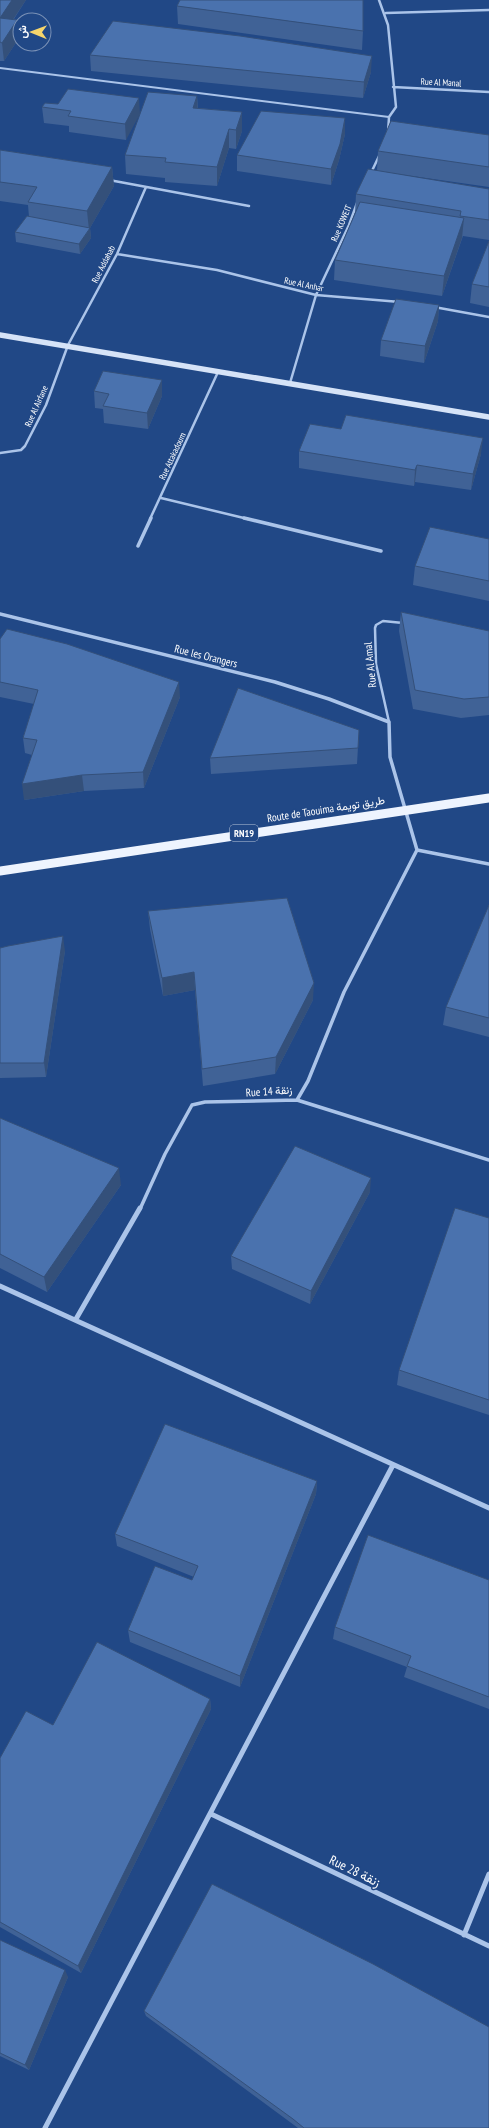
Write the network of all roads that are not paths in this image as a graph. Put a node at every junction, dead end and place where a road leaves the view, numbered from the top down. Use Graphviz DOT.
graph roads {
  1 [pos="379,0"];
  2 [pos="489,10"];
  3 [pos="386,13"];
  4 [pos="0,68"];
  5 [pos="393,87"];
  6 [pos="489,92"];
  7 [pos="389,117"];
  8 [pos="387,135"];
  9 [pos="382,149"];
  10 [pos="378,178"];
  11 [pos="108,180"];
  12 [pos="146,187"];
  13 [pos="360,196"];
  14 [pos="249,206"];
  15 [pos="117,254"];
  16 [pos="316,295"];
  17 [pos="401,302"];
  18 [pos="430,307"];
  19 [pos="489,317"];
  20 [pos="0,334"];
  21 [pos="68,346"];
  22 [pos="218,372"];
  23 [pos="290,382"];
  24 [pos="489,417"];
  25 [pos="0,453"];
  26 [pos="161,498"];
  27 [pos="138,546"];
  28 [pos="381,551"];
  29 [pos="0,614"];
  30 [pos="409,624"];
  31 [pos="389,722"];
  32 [pos="489,798"];
  33 [pos="406,809"];
  34 [pos="417,850"];
  35 [pos="489,864"];
  36 [pos="0,871"];
  37 [pos="297,1100"];
  38 [pos="489,1160"];
  39 [pos="0,1286"];
  40 [pos="76,1320"];
  41 [pos="393,1465"];
  42 [pos="489,1508"];
  43 [pos="211,1814"];
  44 [pos="489,1874"];
  45 [pos="464,1935"];
  46 [pos="489,1946"];
  47 [pos="45,2128"];
  1 -- 3 [label="street"];
  2 -- 3 [label="street"];
  3 -- 5 [label="street"];
  4 -- 7 [label="lane"];
  5 -- 6 [label="street, Rue Al Manal"];
  5 -- 7 [label="street"];
  7 -- 8 [label="street"];
  9 -- 10 [label="street"];
  11 -- 12 [label="street"];
  12 -- 14 [label="street"];
  12 -- 15 [label="street, Rue Addahab"];
  13 -- 16 [label="street, Rue KOWEIT"];
  15 -- 16 [label="street, Rue Al Anhar"];
  15 -- 21 [label="street, Rue Addahab"];
  16 -- 17 [label="street, Rue Al Anhar"];
  16 -- 23 [label="street, Rue KOWEIT"];
  18 -- 19 [label="street"];
  20 -- 21 [label="street"];
  21 -- 22 [label="street"];
  21 -- 25 [label="street, Rue Al Airfane"];
  22 -- 23 [label="street"];
  22 -- 26 [label="street, Rue Attakadoum"];
  23 -- 24 [label="street"];
  26 -- 27 [label="street, Rue Attakadoum"];
  26 -- 28 [label="street"];
  29 -- 31 [label="street, Rue les Orangers"];
  30 -- 31 [label="lane, Rue Al Amal"];
  31 -- 33 [label="street"];
  32 -- 33 [label="main road, Route de Taouima طريق تويمة / RN19"];
  33 -- 34 [label="street"];
  33 -- 36 [label="main road, Route de Taouima طريق تويمة / RN19"];
  34 -- 35 [label="street"];
  34 -- 37 [label="street, Rue 14 زنقة"];
  37 -- 38 [label="street"];
  37 -- 40 [label="street, Rue 14 زنقة"];
  39 -- 40 [label="street"];
  40 -- 41 [label="street"];
  41 -- 42 [label="street"];
  41 -- 43 [label="street"];
  43 -- 45 [label="street, Rue 28 زنقة"];
  43 -- 47 [label="street"];
  44 -- 45 [label="street"];
  45 -- 46 [label="street, Rue 28 زنقة"];
}
